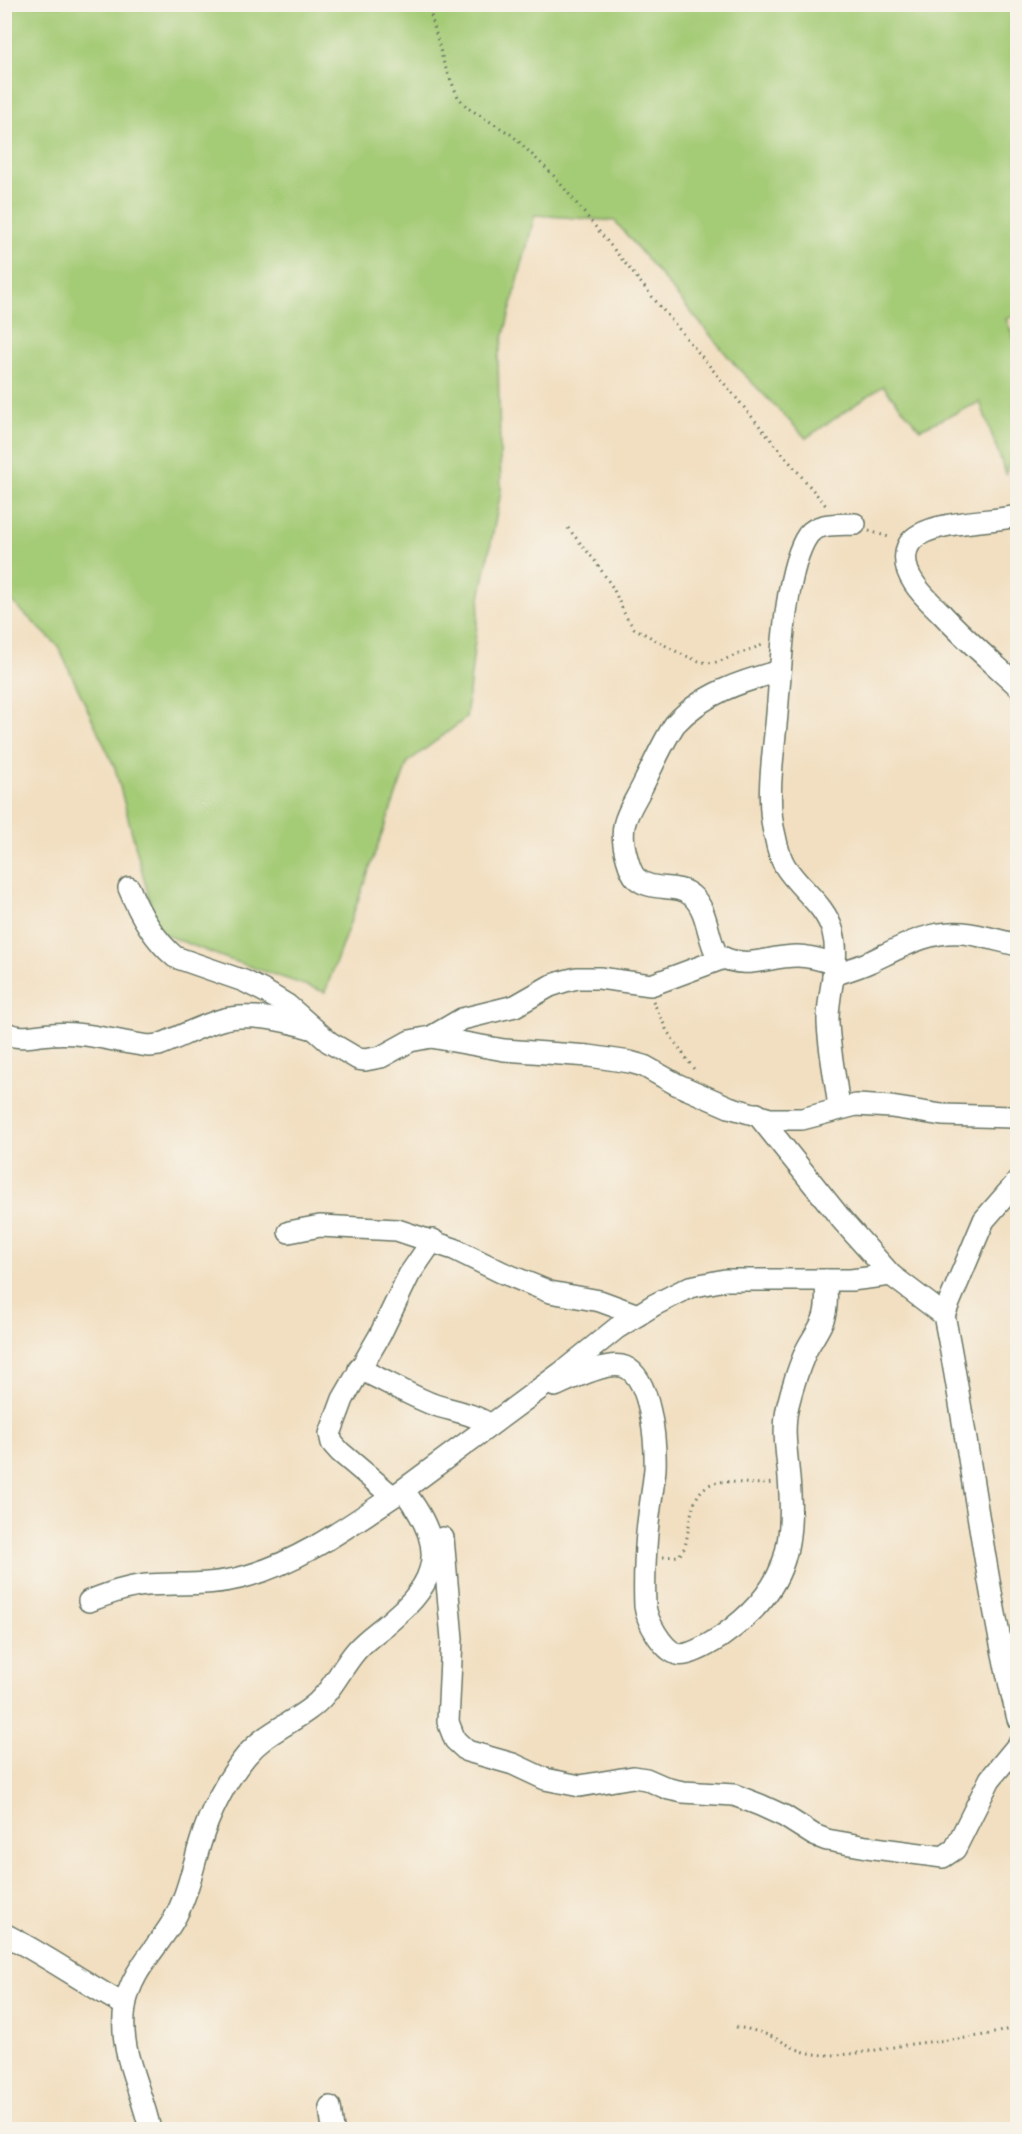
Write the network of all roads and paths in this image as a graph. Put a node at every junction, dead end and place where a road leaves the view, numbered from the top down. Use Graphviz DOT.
graph roads {
  1 [pos="428,4"];
  2 [pos="1017,516"];
  3 [pos="855,524"];
  4 [pos="568,528"];
  5 [pos="909,543"];
  6 [pos="784,637"];
  7 [pos="780,671"];
  8 [pos="1017,686"];
  9 [pos="129,888"];
  10 [pos="1017,945"];
  11 [pos="724,958"];
  12 [pos="834,969"];
  13 [pos="648,985"];
  14 [pos="315,1030"];
  15 [pos="4,1032"];
  16 [pos="431,1037"];
  17 [pos="699,1077"];
  18 [pos="839,1108"];
  19 [pos="757,1114"];
  20 [pos="1017,1116"];
  21 [pos="1017,1181"];
  22 [pos="289,1232"];
  23 [pos="433,1240"];
  24 [pos="891,1275"];
  25 [pos="826,1280"];
  26 [pos="638,1315"];
  27 [pos="944,1315"];
  28 [pos="359,1369"];
  29 [pos="519,1403"];
  30 [pos="490,1425"];
  31 [pos="789,1481"];
  32 [pos="403,1497"];
  33 [pos="647,1556"];
  34 [pos="89,1600"];
  35 [pos="1017,1719"];
  36 [pos="1017,1744"];
  37 [pos="4,1934"];
  38 [pos="125,2005"];
  39 [pos="1017,2026"];
  40 [pos="736,2027"];
  41 [pos="330,2107"];
  42 [pos="150,2130"];
  43 [pos="333,2130"];
  1 -- 3 [label="path"];
  2 -- 5 [label="street"];
  3 -- 5 [label="path"];
  3 -- 6 [label="street"];
  4 -- 6 [label="path"];
  5 -- 8 [label="street"];
  6 -- 7 [label="street"];
  7 -- 11 [label="street"];
  7 -- 12 [label="street"];
  9 -- 14 [label="street"];
  10 -- 12 [label="street"];
  11 -- 12 [label="street"];
  11 -- 13 [label="street"];
  12 -- 18 [label="street"];
  13 -- 16 [label="street"];
  13 -- 17 [label="path"];
  14 -- 15 [label="street"];
  14 -- 16 [label="street"];
  16 -- 19 [label="street"];
  18 -- 19 [label="street"];
  18 -- 20 [label="street"];
  19 -- 24 [label="street"];
  21 -- 27 [label="street"];
  22 -- 23 [label="street"];
  23 -- 26 [label="street"];
  23 -- 28 [label="street"];
  24 -- 25 [label="street"];
  24 -- 27 [label="street"];
  25 -- 26 [label="street"];
  25 -- 31 [label="street"];
  26 -- 29 [label="street"];
  27 -- 35 [label="street"];
  28 -- 30 [label="street"];
  28 -- 32 [label="street"];
  29 -- 30 [label="street"];
  29 -- 33 [label="street"];
  30 -- 32 [label="street"];
  31 -- 33 [label="path"];
  31 -- 33 [label="street"];
  32 -- 34 [label="street"];
  32 -- 36 [label="street"];
  32 -- 38 [label="street"];
  37 -- 38 [label="street"];
  38 -- 42 [label="street"];
  39 -- 40 [label="path"];
  41 -- 43 [label="street"];
}
